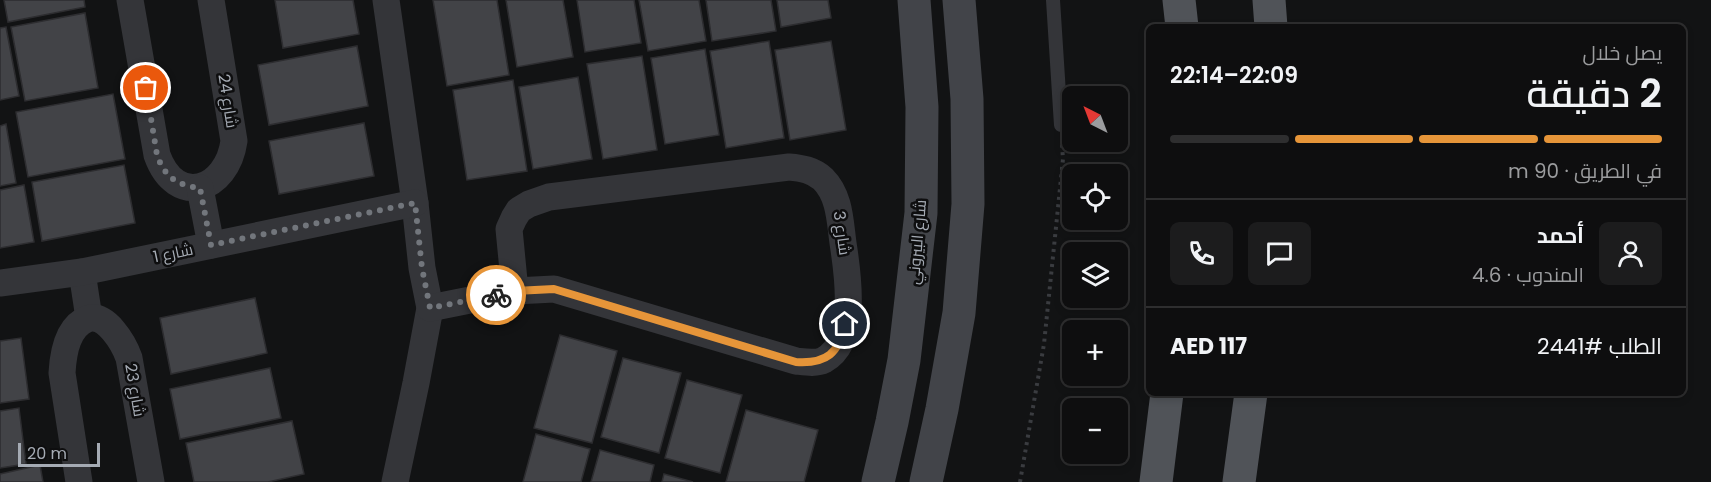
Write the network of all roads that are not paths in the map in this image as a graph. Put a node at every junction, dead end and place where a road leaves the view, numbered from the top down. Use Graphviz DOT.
graph roads {
  1 [pos="130,0"];
  2 [pos="211,0"];
  3 [pos="386,0"];
  4 [pos="914,0"];
  5 [pos="959,0"];
  6 [pos="1053,0"];
  7 [pos="1179,0"];
  8 [pos="1269,0"];
  9 [pos="1182,24"];
  10 [pos="1271,24"];
  11 [pos="1061,125"];
  12 [pos="200,188"];
  13 [pos="415,203"];
  14 [pos="211,245"];
  15 [pos="82,272"];
  16 [pos="0,282"];
  17 [pos="515,291"];
  18 [pos="913,293"];
  19 [pos="959,306"];
  20 [pos="430,308"];
  21 [pos="89,318"];
  22 [pos="903,360"];
  23 [pos="948,377"];
  24 [pos="1167,396"];
  25 [pos="1251,396"];
  26 [pos="1243,450"];
  27 [pos="79,482"];
  28 [pos="151,482"];
  29 [pos="395,482"];
  30 [pos="878,482"];
  31 [pos="926,482"];
  32 [pos="1156,482"];
  33 [pos="1239,482"];
  34 [pos="1246,482"];
  1 -- 12 [label="street"];
  2 -- 12 [label="street, شارع 24"];
  3 -- 13 [label="street"];
  4 -- 18 [label="street, شارع البيروني"];
  5 -- 19 [label="street"];
  6 -- 11 [label="lane"];
  7 -- 9 [label="main road"];
  8 -- 10 [label="main road"];
  12 -- 14 [label="street"];
  13 -- 14 [label="street, شارع 1"];
  13 -- 20 [label="street"];
  14 -- 15 [label="street, شارع 1"];
  15 -- 16 [label="street, شارع 1"];
  15 -- 21 [label="street"];
  17 -- 17 [label="street, شارع 3"];
  17 -- 20 [label="street, شارع 3"];
  18 -- 19 [label="street"];
  18 -- 22 [label="street, شارع البيروني"];
  19 -- 23 [label="street"];
  20 -- 29 [label="street"];
  21 -- 27 [label="street"];
  21 -- 28 [label="street, شارع 23"];
  22 -- 23 [label="street"];
  22 -- 30 [label="street, شارع البيروني"];
  23 -- 31 [label="street"];
  24 -- 32 [label="main road"];
  25 -- 26 [label="main road"];
  26 -- 33 [label="main road"];
  26 -- 34 [label="main road"];
}
